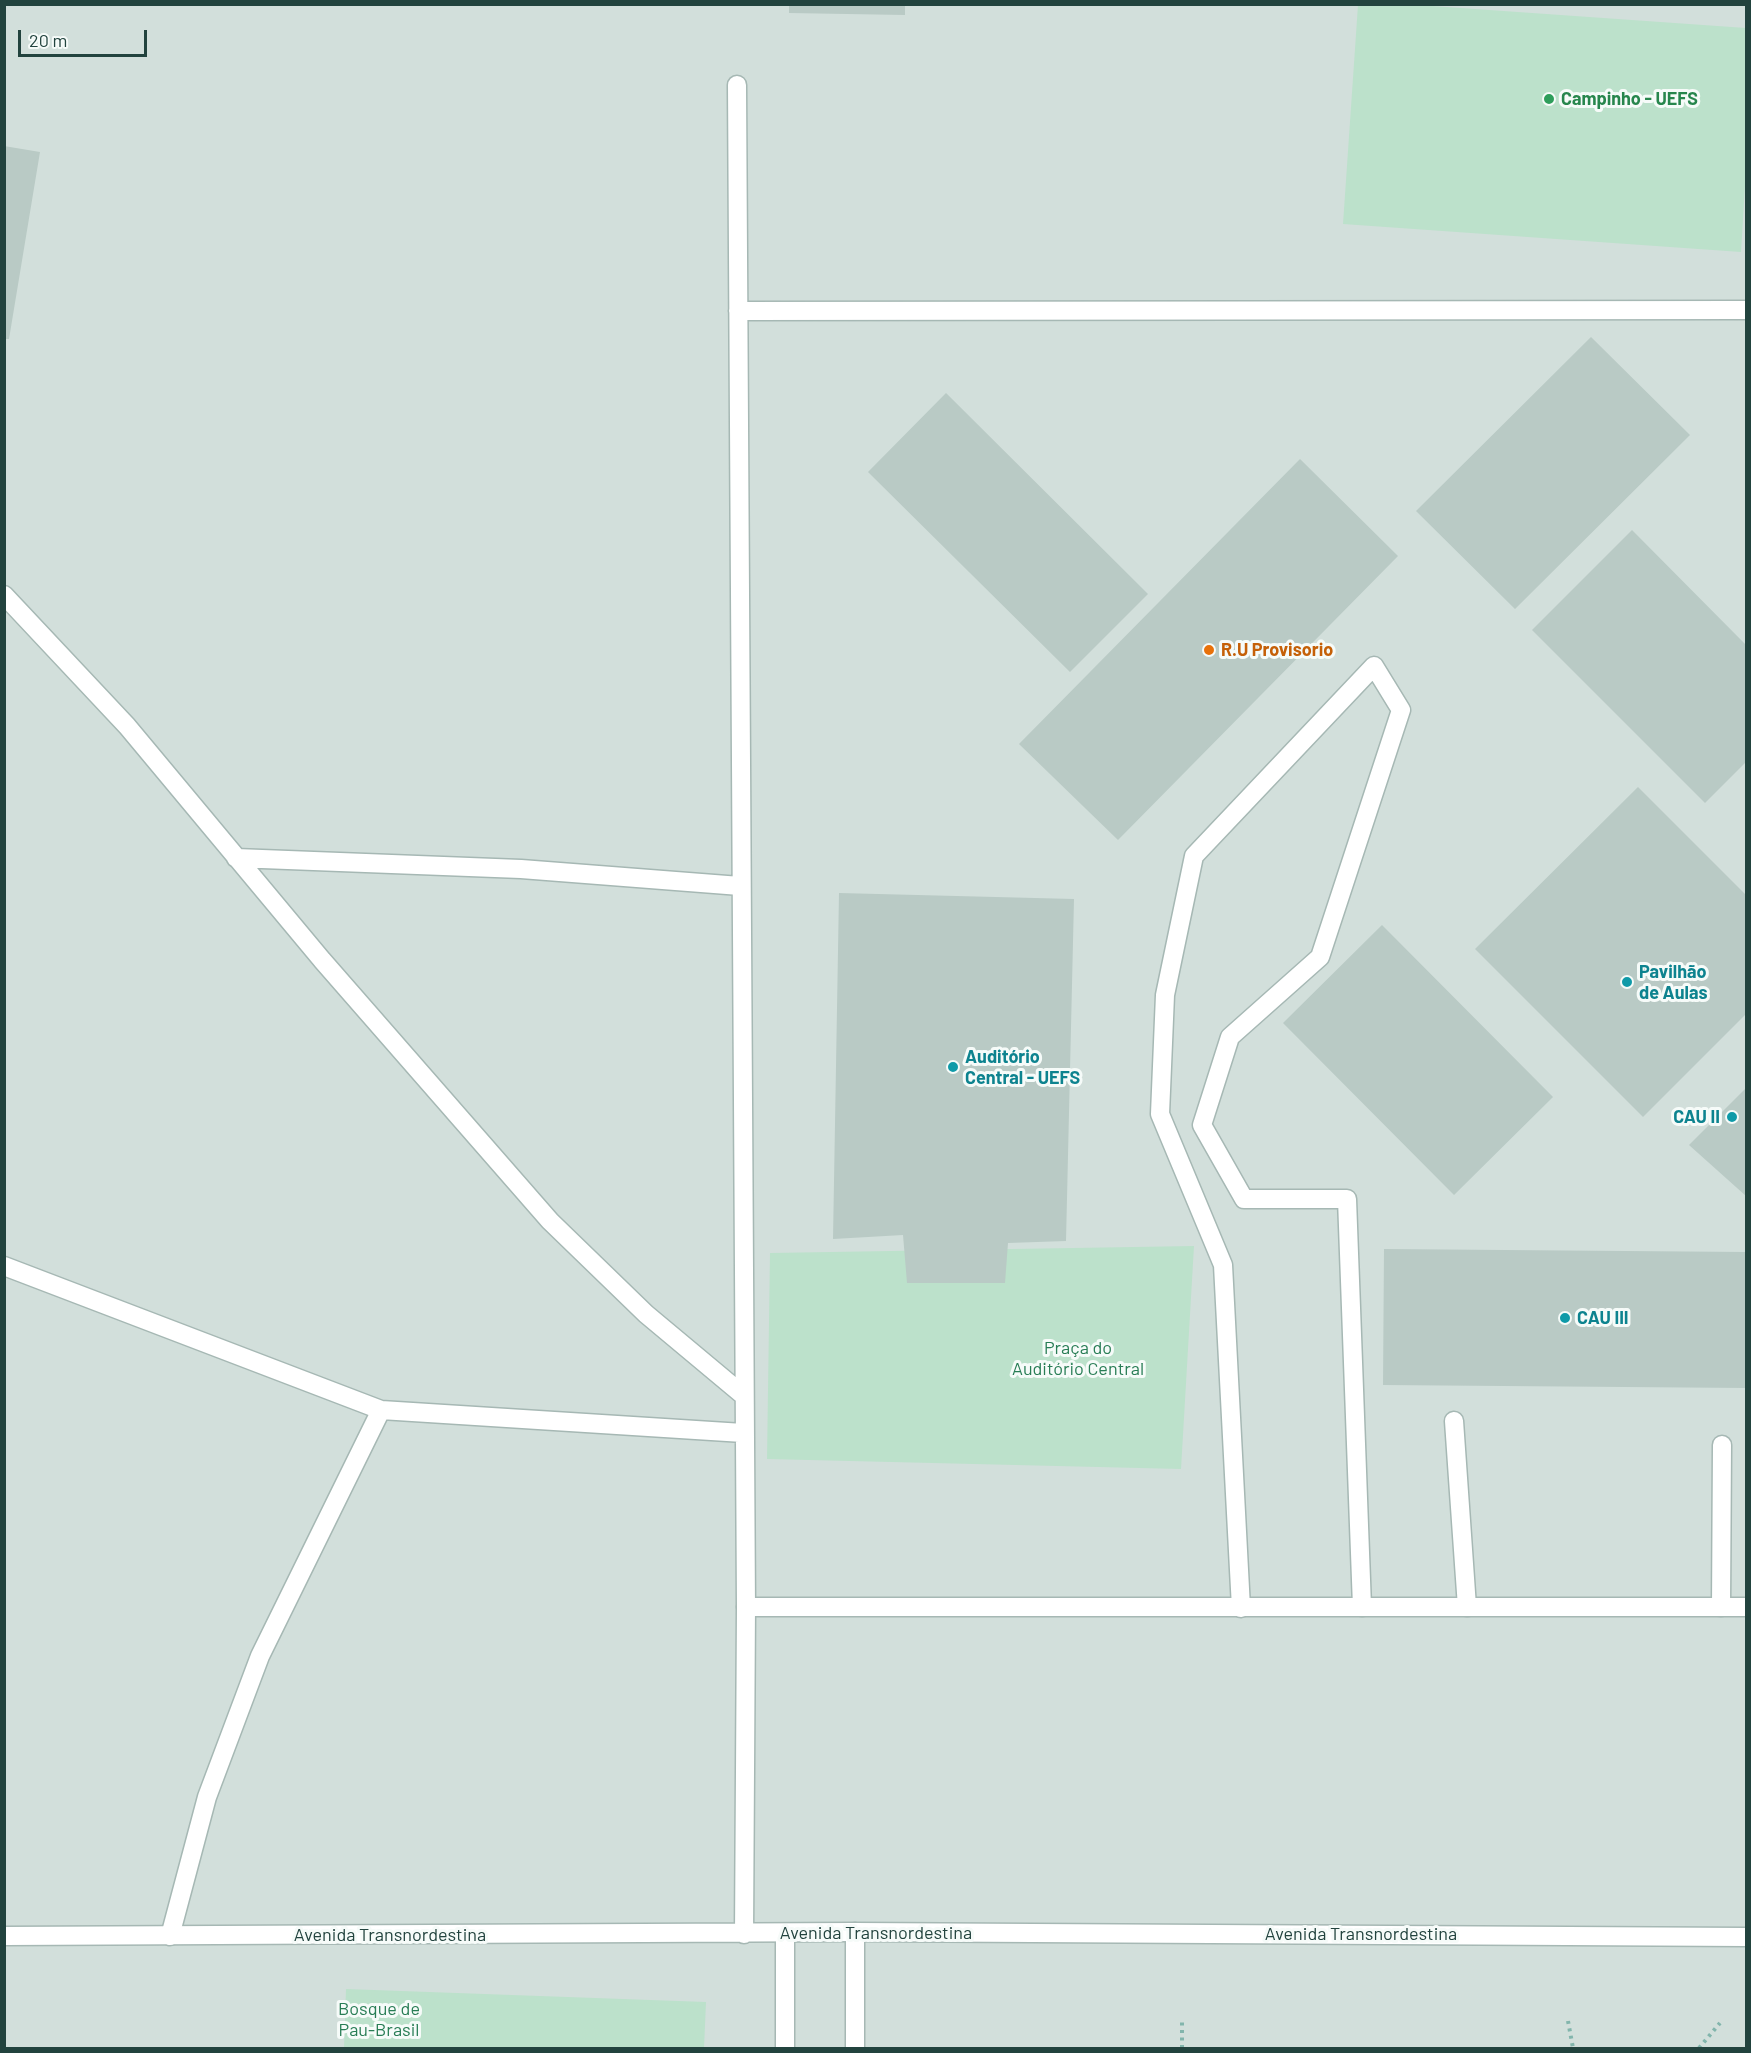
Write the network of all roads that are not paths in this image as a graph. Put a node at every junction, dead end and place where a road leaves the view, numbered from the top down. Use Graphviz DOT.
graph roads {
  1 [pos="737,85"];
  2 [pos="1746,310"];
  3 [pos="738,311"];
  4 [pos="4,595"];
  5 [pos="236,858"];
  6 [pos="740,886"];
  7 [pos="4,1266"];
  8 [pos="743,1395"];
  9 [pos="381,1410"];
  10 [pos="1454,1421"];
  11 [pos="743,1433"];
  12 [pos="1722,1445"];
  13 [pos="746,1607"];
  14 [pos="1362,1607"];
  15 [pos="1467,1607"];
  16 [pos="1721,1607"];
  17 [pos="1746,1607"];
  18 [pos="1241,1608"];
  19 [pos="855,1932"];
  20 [pos="785,1933"];
  21 [pos="744,1934"];
  22 [pos="4,1936"];
  23 [pos="171,1936"];
  24 [pos="1746,1937"];
  25 [pos="785,2049"];
  26 [pos="855,2049"];
  1 -- 3 [label="street"];
  2 -- 3 [label="street"];
  3 -- 6 [label="street"];
  4 -- 5 [label="street"];
  5 -- 6 [label="street"];
  5 -- 8 [label="street"];
  6 -- 8 [label="street"];
  7 -- 9 [label="street"];
  8 -- 11 [label="street"];
  9 -- 11 [label="street"];
  9 -- 23 [label="street"];
  10 -- 15 [label="street"];
  11 -- 13 [label="street"];
  12 -- 16 [label="street"];
  13 -- 18 [label="street"];
  13 -- 21 [label="street"];
  14 -- 15 [label="street"];
  14 -- 18 [label="street"];
  14 -- 18 [label="street"];
  15 -- 16 [label="street"];
  16 -- 17 [label="street"];
  19 -- 20 [label="street, Avenida Transnordestina"];
  19 -- 24 [label="street, Avenida Transnordestina"];
  19 -- 26 [label="street"];
  20 -- 21 [label="street, Avenida Transnordestina"];
  20 -- 25 [label="street"];
  21 -- 23 [label="street, Avenida Transnordestina"];
  22 -- 23 [label="street, Avenida Transnordestina"];
}
